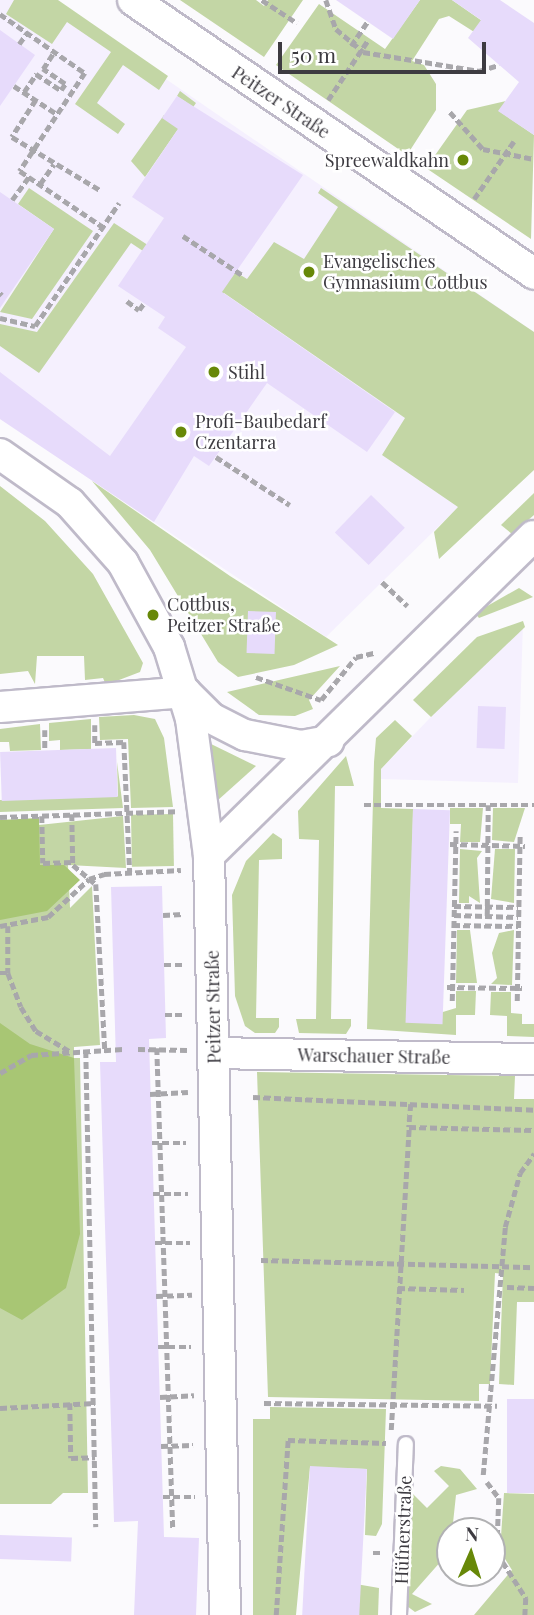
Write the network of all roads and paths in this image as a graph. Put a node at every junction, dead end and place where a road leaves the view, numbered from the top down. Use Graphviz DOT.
graph roads {
  1 [pos="133,0"];
  2 [pos="262,0"];
  3 [pos="326,0"];
  4 [pos="0,14"];
  5 [pos="368,21"];
  6 [pos="297,23"];
  7 [pos="27,33"];
  8 [pos="368,40"];
  9 [pos="19,44"];
  10 [pos="351,46"];
  11 [pos="54,51"];
  12 [pos="360,51"];
  13 [pos="499,65"];
  14 [pos="14,86"];
  15 [pos="24,92"];
  16 [pos="36,100"];
  17 [pos="327,100"];
  18 [pos="450,112"];
  19 [pos="57,114"];
  20 [pos="514,141"];
  21 [pos="33,150"];
  22 [pos="505,154"];
  23 [pos="534,159"];
  24 [pos="54,164"];
  25 [pos="29,177"];
  26 [pos="40,184"];
  27 [pos="100,190"];
  28 [pos="12,200"];
  29 [pos="474,200"];
  30 [pos="119,203"];
  31 [pos="103,227"];
  32 [pos="178,242"];
  33 [pos="534,274"];
  34 [pos="244,276"];
  35 [pos="127,301"];
  36 [pos="144,303"];
  37 [pos="0,318"];
  38 [pos="0,454"];
  39 [pos="216,457"];
  40 [pos="290,505"];
  41 [pos="534,536"];
  42 [pos="534,565"];
  43 [pos="492,580"];
  44 [pos="382,582"];
  45 [pos="408,606"];
  46 [pos="356,657"];
  47 [pos="256,677"];
  48 [pos="185,692"];
  49 [pos="321,700"];
  50 [pos="0,707"];
  51 [pos="95,713"];
  52 [pos="353,718"];
  53 [pos="329,741"];
  54 [pos="364,805"];
  55 [pos="488,805"];
  56 [pos="534,805"];
  57 [pos="181,810"];
  58 [pos="127,813"];
  59 [pos="72,814"];
  60 [pos="42,816"];
  61 [pos="0,817"];
  62 [pos="456,831"];
  63 [pos="520,833"];
  64 [pos="450,845"];
  65 [pos="487,845"];
  66 [pos="525,846"];
  67 [pos="209,855"];
  68 [pos="73,862"];
  69 [pos="183,870"];
  70 [pos="130,872"];
  71 [pos="89,879"];
  72 [pos="520,903"];
  73 [pos="454,906"];
  74 [pos="487,906"];
  75 [pos="184,914"];
  76 [pos="163,915"];
  77 [pos="454,915"];
  78 [pos="487,916"];
  79 [pos="518,917"];
  80 [pos="0,926"];
  81 [pos="8,926"];
  82 [pos="518,926"];
  83 [pos="452,929"];
  84 [pos="164,965"];
  85 [pos="186,965"];
  86 [pos="0,973"];
  87 [pos="8,973"];
  88 [pos="447,987"];
  89 [pos="522,988"];
  90 [pos="517,1001"];
  91 [pos="452,1002"];
  92 [pos="165,1015"];
  93 [pos="187,1015"];
  94 [pos="157,1048"];
  95 [pos="123,1049"];
  96 [pos="138,1049"];
  97 [pos="105,1050"];
  98 [pos="86,1051"];
  99 [pos="71,1052"];
  100 [pos="201,1052"];
  101 [pos="534,1059"];
  102 [pos="0,1073"];
  103 [pos="189,1092"];
  104 [pos="150,1094"];
  105 [pos="158,1094"];
  106 [pos="253,1097"];
  107 [pos="411,1104"];
  108 [pos="534,1110"];
  109 [pos="409,1127"];
  110 [pos="534,1130"];
  111 [pos="152,1143"];
  112 [pos="160,1143"];
  113 [pos="191,1143"];
  114 [pos="534,1154"];
  115 [pos="153,1194"];
  116 [pos="162,1194"];
  117 [pos="192,1194"];
  118 [pos="155,1243"];
  119 [pos="164,1243"];
  120 [pos="194,1243"];
  121 [pos="261,1260"];
  122 [pos="399,1264"];
  123 [pos="499,1266"];
  124 [pos="534,1267"];
  125 [pos="507,1287"];
  126 [pos="398,1288"];
  127 [pos="534,1288"];
  128 [pos="464,1290"];
  129 [pos="197,1294"];
  130 [pos="156,1296"];
  131 [pos="166,1296"];
  132 [pos="158,1347"];
  133 [pos="167,1347"];
  134 [pos="199,1347"];
  135 [pos="202,1395"];
  136 [pos="169,1396"];
  137 [pos="160,1397"];
  138 [pos="70,1403"];
  139 [pos="94,1403"];
  140 [pos="264,1403"];
  141 [pos="392,1404"];
  142 [pos="485,1406"];
  143 [pos="497,1406"];
  144 [pos="0,1408"];
  145 [pos="398,1444"];
  146 [pos="161,1446"];
  147 [pos="173,1446"];
  148 [pos="96,1457"];
  149 [pos="483,1475"];
  150 [pos="487,1482"];
  151 [pos="163,1497"];
  152 [pos="175,1497"];
  153 [pos="96,1527"];
  154 [pos="173,1528"];
  155 [pos="225,1615"];
  156 [pos="275,1615"];
  157 [pos="399,1615"];
  158 [pos="526,1615"];
  1 -- 33 [label="street, Peitzer Straße"];
  2 -- 6 [label="path"];
  3 -- 10 [label="path"];
  4 -- 7 [label="path"];
  5 -- 10 [label="path"];
  7 -- 9 [label="path"];
  7 -- 11 [label="path"];
  8 -- 12 [label="path"];
  10 -- 12 [label="path"];
  11 -- 15 [label="path"];
  11 -- 19 [label="path"];
  12 -- 13 [label="path"];
  12 -- 17 [label="path"];
  14 -- 15 [label="path"];
  15 -- 16 [label="path"];
  16 -- 19 [label="path"];
  16 -- 21 [label="path"];
  18 -- 22 [label="path"];
  19 -- 21 [label="path"];
  20 -- 22 [label="path"];
  21 -- 24 [label="path"];
  21 -- 25 [label="path"];
  22 -- 23 [label="path"];
  22 -- 29 [label="path"];
  24 -- 26 [label="path"];
  24 -- 27 [label="path"];
  25 -- 26 [label="path"];
  25 -- 28 [label="path"];
  26 -- 31 [label="path"];
  30 -- 31 [label="path"];
  31 -- 37 [label="path"];
  32 -- 34 [label="path"];
  35 -- 36 [label="path"];
  38 -- 48 [label="street"];
  39 -- 40 [label="path"];
  41 -- 43 [label="street"];
  42 -- 43 [label="street"];
  43 -- 52 [label="street"];
  44 -- 45 [label="path"];
  46 -- 49 [label="path"];
  47 -- 49 [label="path"];
  48 -- 50 [label="street"];
  48 -- 53 [label="street"];
  48 -- 67 [label="street, Peitzer Straße"];
  49 -- 52 [label="path"];
  51 -- 58 [label="path"];
  52 -- 53 [label="street"];
  53 -- 67 [label="street"];
  54 -- 55 [label="path"];
  55 -- 56 [label="path"];
  55 -- 65 [label="path"];
  57 -- 58 [label="path"];
  58 -- 59 [label="path"];
  58 -- 70 [label="path"];
  59 -- 60 [label="path"];
  59 -- 68 [label="path"];
  60 -- 61 [label="path"];
  60 -- 68 [label="path"];
  62 -- 73 [label="path"];
  63 -- 72 [label="path"];
  64 -- 65 [label="path"];
  65 -- 66 [label="path"];
  65 -- 74 [label="path"];
  67 -- 100 [label="street, Peitzer Straße"];
  68 -- 71 [label="path"];
  69 -- 70 [label="path"];
  70 -- 71 [label="path"];
  71 -- 81 [label="path"];
  71 -- 97 [label="path"];
  72 -- 74 [label="path"];
  72 -- 79 [label="path"];
  73 -- 74 [label="path"];
  73 -- 77 [label="path"];
  74 -- 78 [label="path"];
  75 -- 76 [label="path"];
  77 -- 78 [label="path"];
  77 -- 83 [label="path"];
  78 -- 79 [label="path"];
  79 -- 82 [label="path"];
  80 -- 81 [label="path"];
  81 -- 87 [label="path"];
  82 -- 83 [label="path"];
  82 -- 90 [label="path"];
  83 -- 91 [label="path"];
  84 -- 85 [label="path"];
  86 -- 87 [label="path"];
  87 -- 99 [label="path"];
  88 -- 89 [label="path"];
  92 -- 93 [label="path"];
  94 -- 96 [label="path"];
  94 -- 100 [label="path"];
  94 -- 105 [label="path"];
  95 -- 97 [label="path"];
  97 -- 98 [label="path"];
  98 -- 99 [label="path"];
  98 -- 139 [label="path"];
  99 -- 102 [label="path"];
  100 -- 101 [label="street, Warschauer Straße"];
  100 -- 155 [label="street, Peitzer Straße"];
  103 -- 105 [label="path"];
  104 -- 105 [label="path"];
  105 -- 112 [label="path"];
  106 -- 107 [label="path"];
  107 -- 108 [label="path"];
  107 -- 109 [label="path"];
  109 -- 110 [label="path"];
  109 -- 122 [label="path"];
  111 -- 112 [label="path"];
  112 -- 113 [label="path"];
  112 -- 116 [label="path"];
  114 -- 123 [label="path"];
  115 -- 116 [label="path"];
  116 -- 117 [label="path"];
  116 -- 119 [label="path"];
  118 -- 119 [label="path"];
  119 -- 120 [label="path"];
  119 -- 131 [label="path"];
  121 -- 122 [label="path"];
  122 -- 123 [label="path"];
  122 -- 126 [label="path"];
  123 -- 124 [label="path"];
  123 -- 142 [label="path"];
  125 -- 127 [label="path"];
  126 -- 128 [label="path"];
  126 -- 141 [label="path"];
  129 -- 131 [label="path"];
  130 -- 131 [label="path"];
  131 -- 133 [label="path"];
  132 -- 133 [label="path"];
  133 -- 134 [label="path"];
  133 -- 136 [label="path"];
  135 -- 136 [label="path"];
  136 -- 137 [label="path"];
  136 -- 147 [label="path"];
  138 -- 139 [label="path"];
  138 -- 144 [label="path"];
  138 -- 148 [label="path"];
  139 -- 148 [label="path"];
  140 -- 141 [label="path"];
  141 -- 142 [label="path"];
  142 -- 143 [label="path"];
  142 -- 149 [label="path"];
  145 -- 156 [label="path"];
  145 -- 157 [label="lane, Hüfnerstraße"];
  146 -- 147 [label="path"];
  147 -- 152 [label="path"];
  148 -- 153 [label="path"];
  150 -- 158 [label="path"];
  151 -- 152 [label="path"];
  152 -- 154 [label="path"];
}
